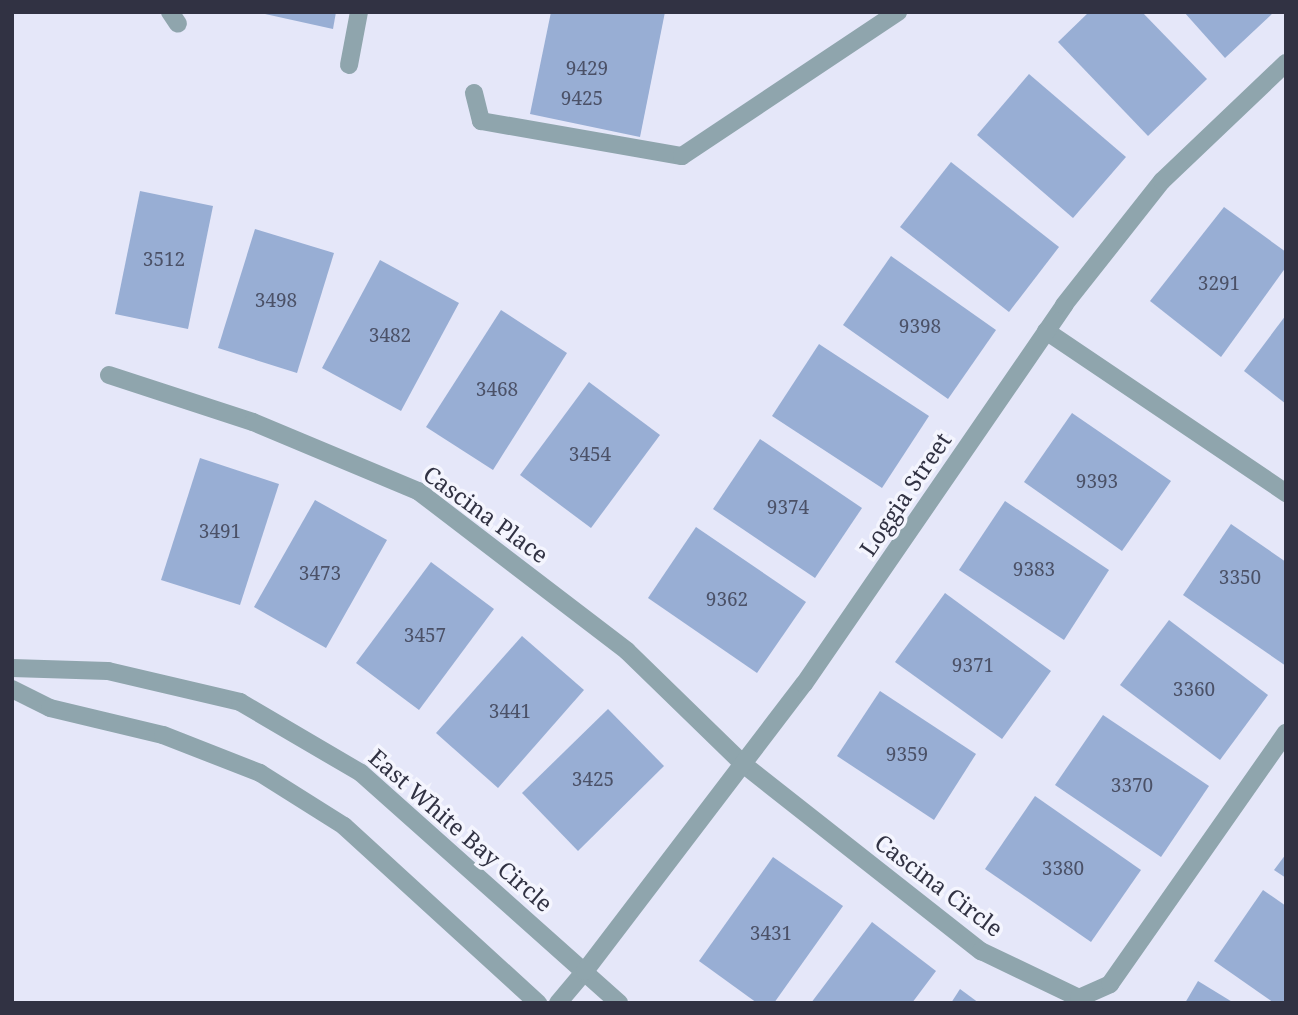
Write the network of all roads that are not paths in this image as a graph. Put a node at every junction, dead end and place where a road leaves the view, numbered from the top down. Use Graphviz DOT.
graph roads {
  1 [pos="359,12"];
  2 [pos="898,12"];
  3 [pos="1286,63"];
  4 [pos="349,65"];
  5 [pos="474,93"];
  6 [pos="1046,331"];
  7 [pos="109,375"];
  8 [pos="1286,493"];
  9 [pos="12,668"];
  10 [pos="12,689"];
  11 [pos="1286,733"];
  12 [pos="743,764"];
  13 [pos="585,971"];
  14 [pos="538,1003"];
  15 [pos="558,1003"];
  16 [pos="620,1003"];
  1 -- 4 [label="street"];
  2 -- 5 [label="street"];
  3 -- 6 [label="street, Loggia Street"];
  6 -- 8 [label="street"];
  6 -- 12 [label="street, Loggia Street"];
  7 -- 12 [label="street, Cascina Place"];
  9 -- 13 [label="street, East White Bay Circle"];
  10 -- 14 [label="street"];
  11 -- 12 [label="street, Cascina Circle"];
  12 -- 13 [label="street, Loggia Street"];
  13 -- 15 [label="street, Loggia Street"];
  13 -- 16 [label="street, East White Bay Circle"];
}
